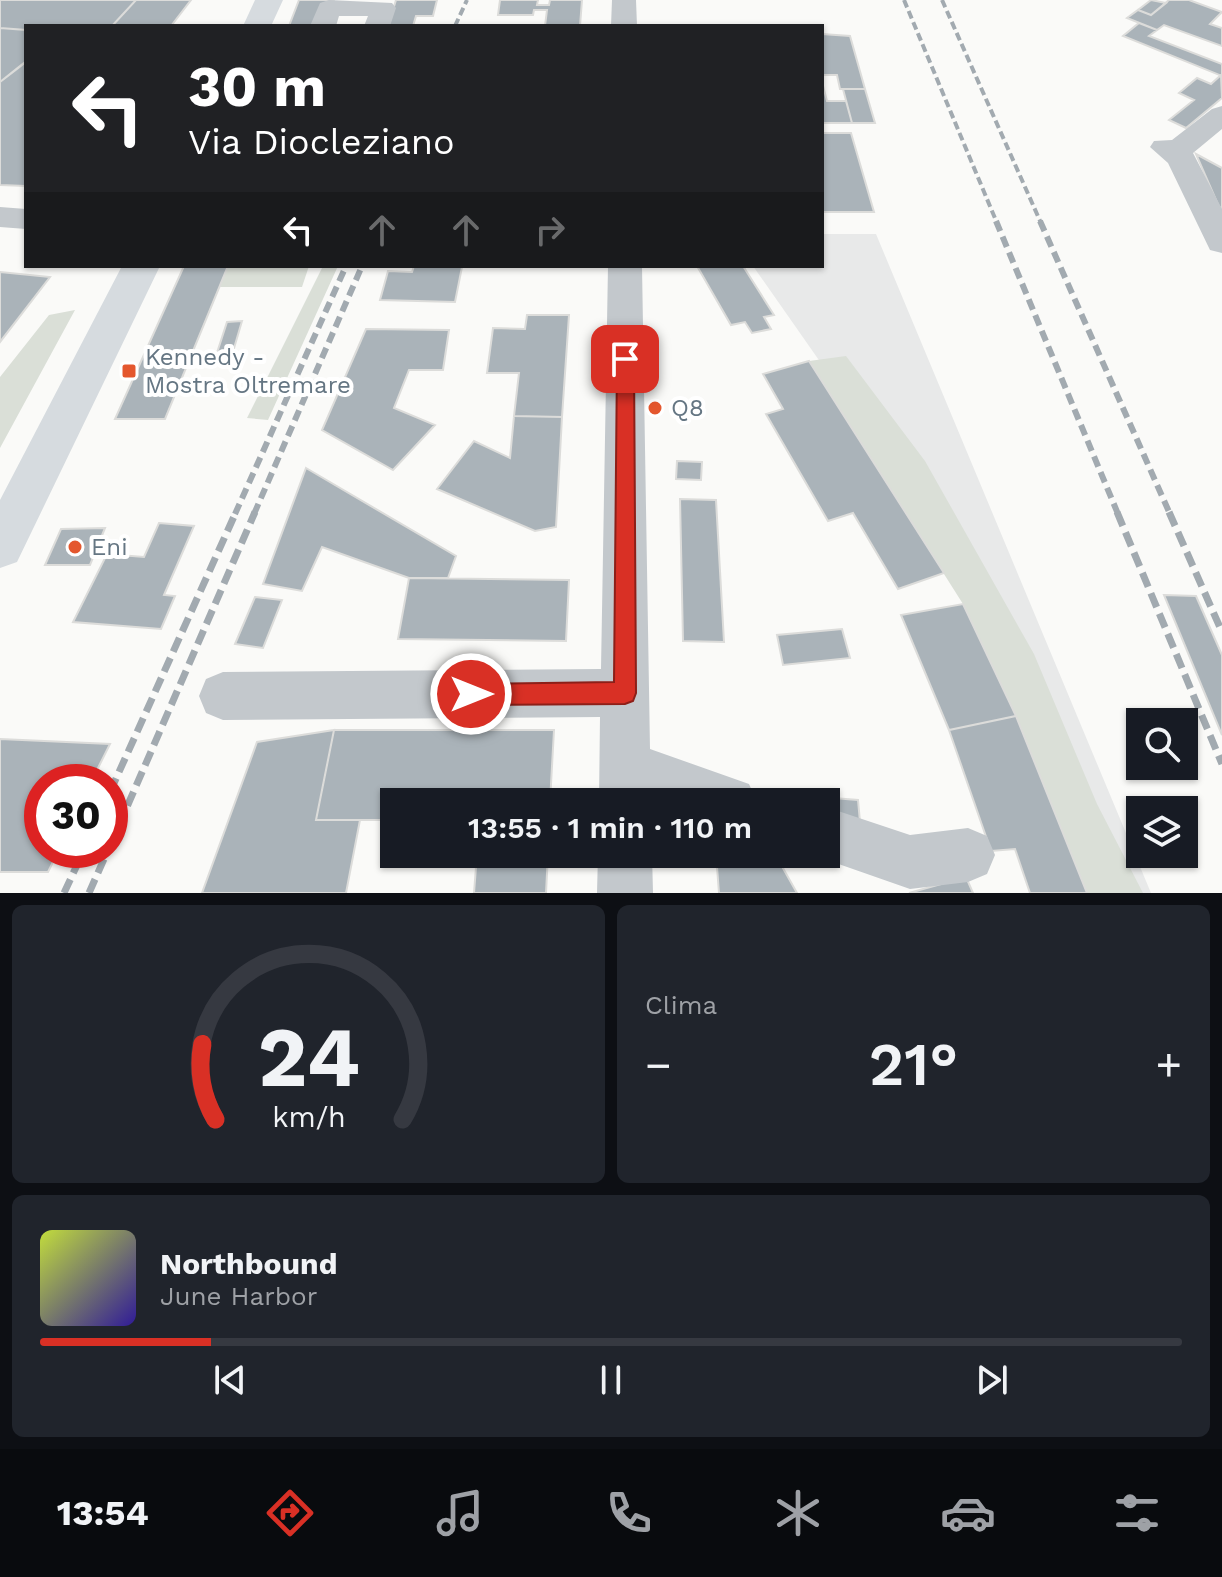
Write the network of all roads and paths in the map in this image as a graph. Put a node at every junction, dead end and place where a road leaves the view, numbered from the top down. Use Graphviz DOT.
graph roads {
  1 [pos="269,0"];
  2 [pos="624,0"];
  3 [pos="367,11"];
  4 [pos="258,24"];
  5 [pos="324,24"];
  6 [pos="624,24"];
  7 [pos="1222,115"];
  8 [pos="0,217"];
  9 [pos="24,219"];
  10 [pos="1222,242"];
  11 [pos="140,268"];
  12 [pos="625,268"];
  13 [pos="11,501"];
  14 [pos="0,547"];
  15 [pos="625,693"];
  16 [pos="223,696"];
  17 [pos="625,784"];
  18 [pos="649,788"];
  19 [pos="840,839"];
  20 [pos="968,855"];
  21 [pos="625,868"];
  22 [pos="625,893"];
  1 -- 4 [label="main road"];
  2 -- 6 [label="street"];
  3 -- 5 [label="street"];
  7 -- 10 [label="street"];
  8 -- 9 [label="street"];
  11 -- 13 [label="main road"];
  12 -- 15 [label="street"];
  13 -- 14 [label="main road"];
  15 -- 16 [label="street"];
  15 -- 17 [label="street"];
  17 -- 18 [label="street"];
  19 -- 20 [label="street"];
  21 -- 22 [label="street"];
}
